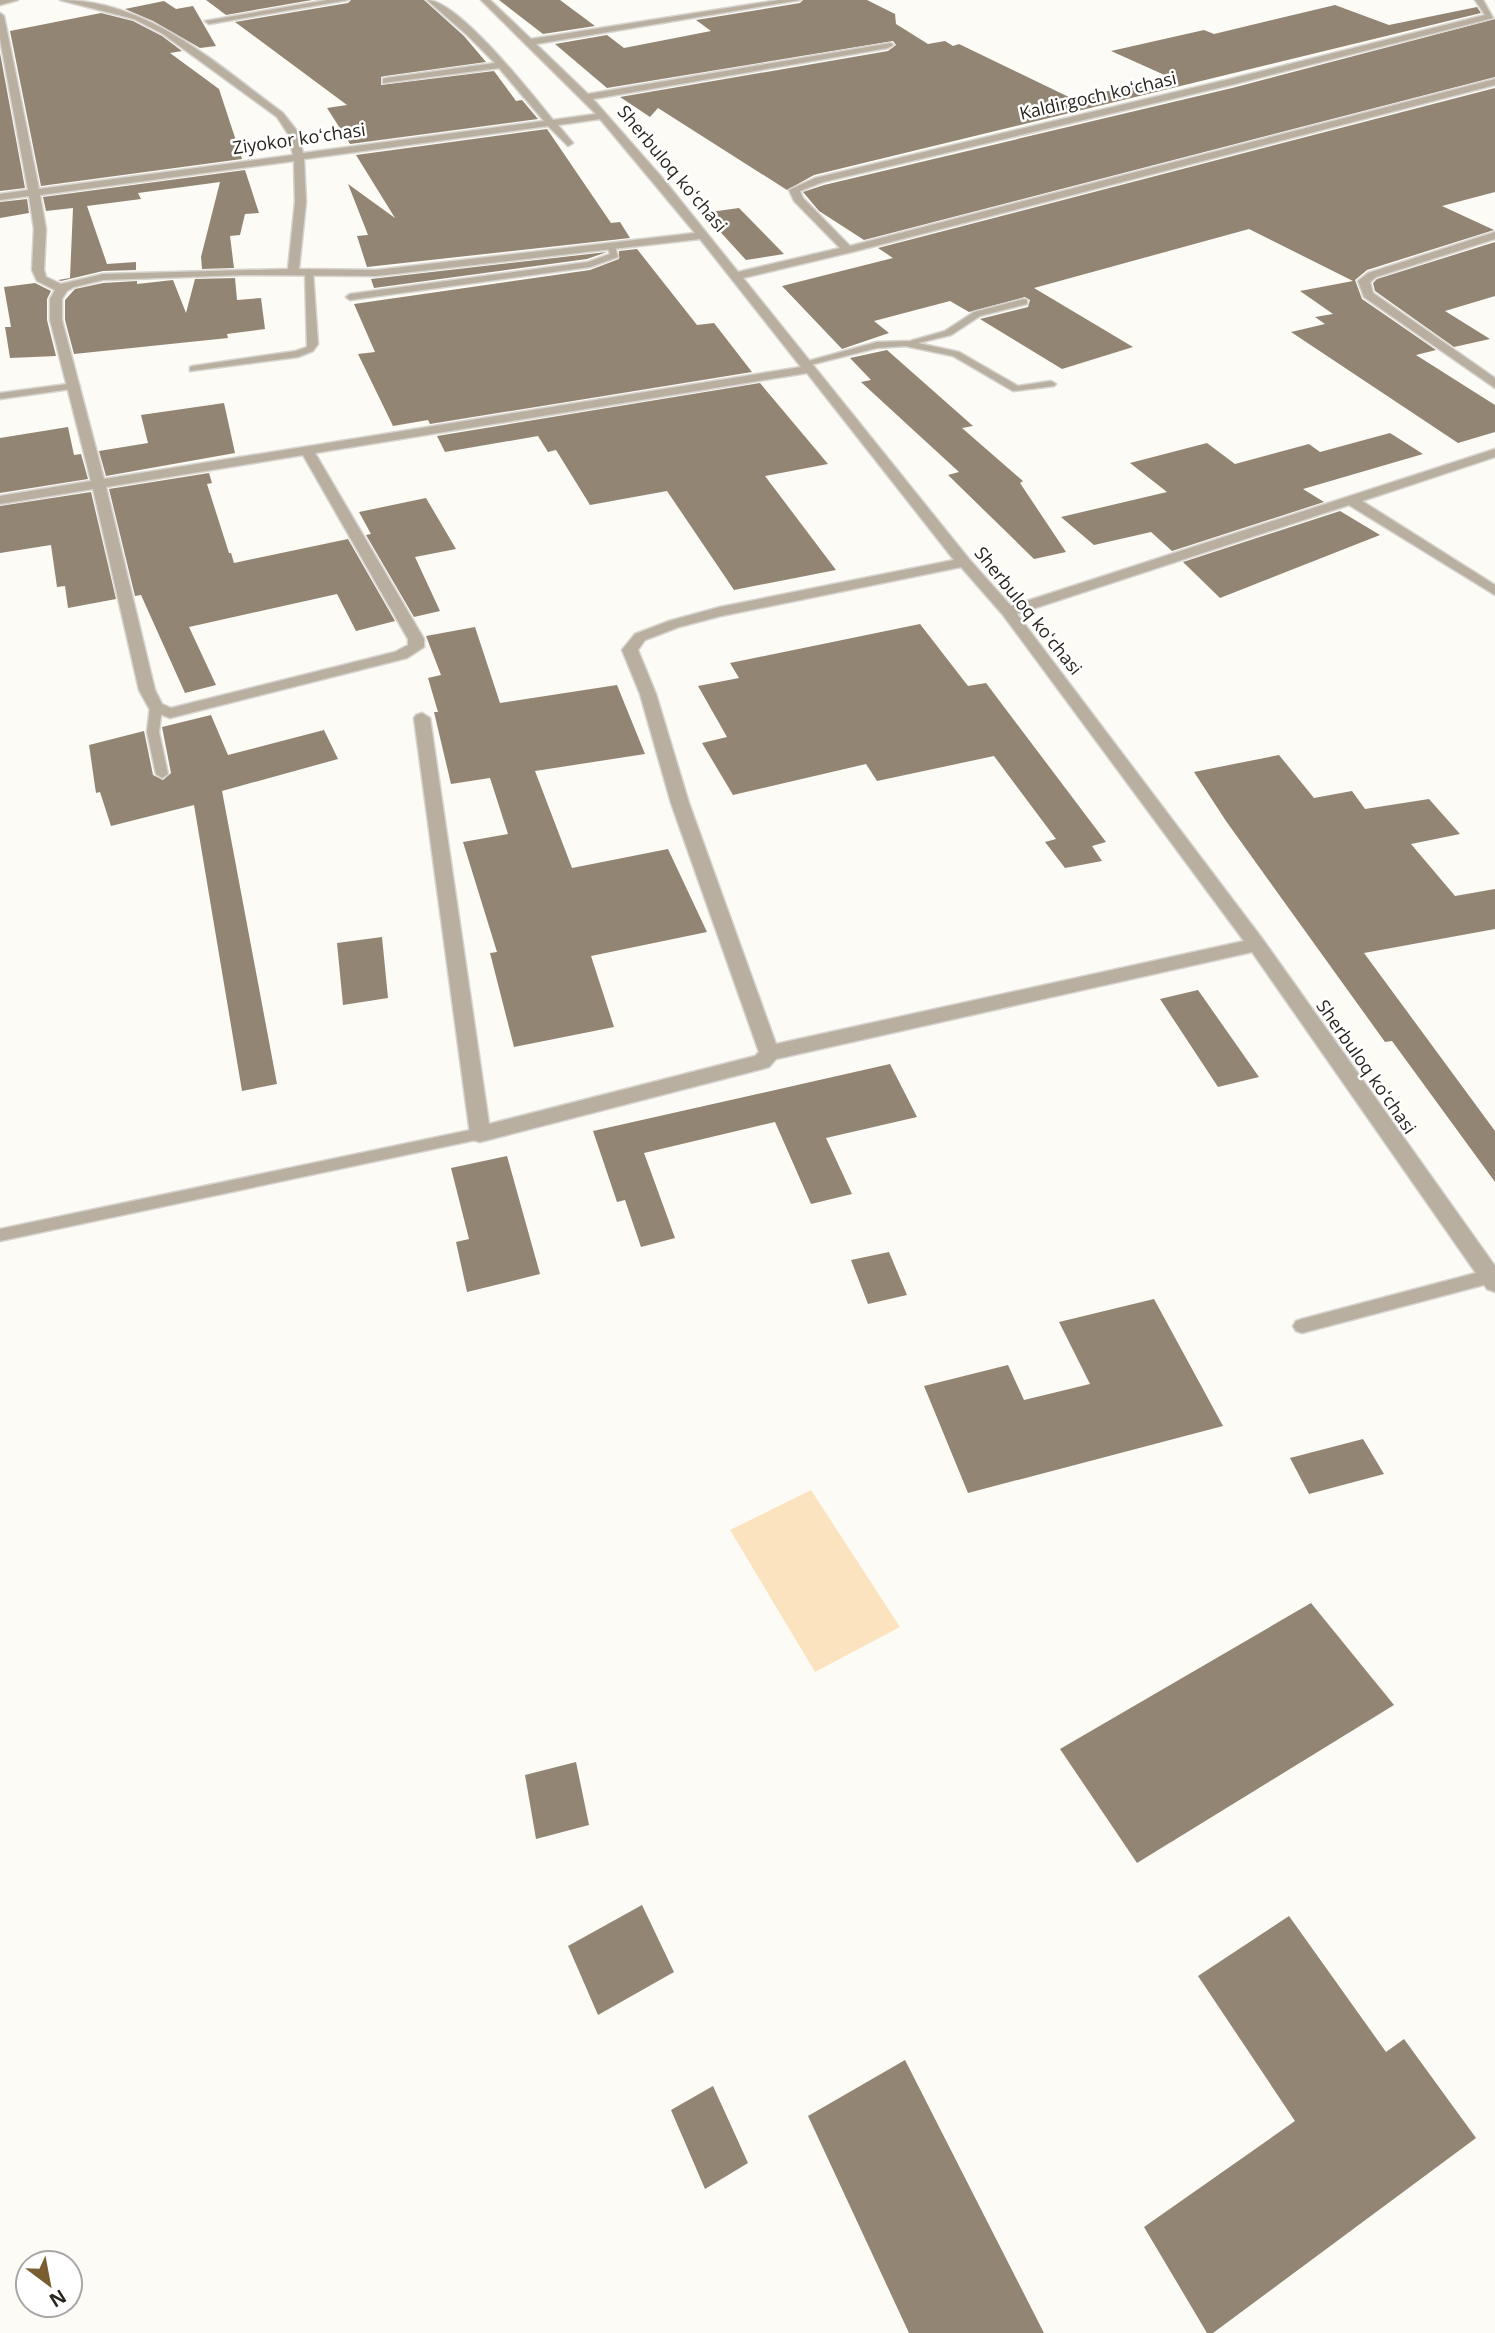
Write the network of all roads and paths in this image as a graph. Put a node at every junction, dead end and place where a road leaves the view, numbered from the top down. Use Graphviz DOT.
graph roads {
  1 [pos="14,0"];
  2 [pos="64,0"];
  3 [pos="344,0"];
  4 [pos="431,0"];
  5 [pos="485,0"];
  6 [pos="796,0"];
  7 [pos="1479,0"];
  8 [pos="0,2"];
  9 [pos="0,16"];
  10 [pos="209,21"];
  11 [pos="528,42"];
  12 [pos="888,45"];
  13 [pos="504,65"];
  14 [pos="386,80"];
  15 [pos="1495,82"];
  16 [pos="586,96"];
  17 [pos="603,116"];
  18 [pos="550,122"];
  19 [pos="568,143"];
  20 [pos="298,157"];
  21 [pos="34,192"];
  22 [pos="0,197"];
  23 [pos="703,235"];
  24 [pos="1495,235"];
  25 [pos="611,246"];
  26 [pos="848,250"];
  27 [pos="293,272"];
  28 [pos="309,272"];
  29 [pos="736,276"];
  30 [pos="62,289"];
  31 [pos="350,297"];
  32 [pos="1024,302"];
  33 [pos="905,343"];
  34 [pos="808,366"];
  35 [pos="192,369"];
  36 [pos="1051,384"];
  37 [pos="1495,384"];
  38 [pos="75,386"];
  39 [pos="0,396"];
  40 [pos="306,449"];
  41 [pos="1495,453"];
  42 [pos="99,483"];
  43 [pos="0,500"];
  44 [pos="1351,500"];
  45 [pos="964,562"];
  46 [pos="1495,591"];
  47 [pos="1008,612"];
  48 [pos="156,707"];
  49 [pos="422,718"];
  50 [pos="162,774"];
  51 [pos="1257,946"];
  52 [pos="769,1054"];
  53 [pos="481,1134"];
  54 [pos="0,1236"];
  55 [pos="1493,1280"];
  56 [pos="1302,1326"];
  1 -- 8 [label="street"];
  2 -- 20 [label="street"];
  3 -- 10 [label="street"];
  4 -- 13 [label="street"];
  5 -- 11 [label="street, Sherbuloq koʻchasi"];
  6 -- 11 [label="street"];
  7 -- 26 [label="street, Kaldirgoch koʻchasi"];
  9 -- 21 [label="street"];
  11 -- 16 [label="street, Sherbuloq koʻchasi"];
  12 -- 16 [label="street"];
  13 -- 14 [label="street"];
  13 -- 18 [label="street"];
  15 -- 26 [label="street"];
  16 -- 17 [label="street, Sherbuloq koʻchasi"];
  17 -- 18 [label="street, Ziyokor koʻchasi"];
  17 -- 23 [label="street, Sherbuloq koʻchasi"];
  18 -- 19 [label="street"];
  18 -- 20 [label="street, Ziyokor koʻchasi"];
  20 -- 21 [label="street, Ziyokor koʻchasi"];
  20 -- 27 [label="street"];
  21 -- 22 [label="street, Ziyokor koʻchasi"];
  21 -- 30 [label="street"];
  23 -- 25 [label="street"];
  23 -- 29 [label="street, Sherbuloq koʻchasi"];
  24 -- 37 [label="street"];
  25 -- 28 [label="street"];
  25 -- 31 [label="lane"];
  26 -- 29 [label="street"];
  27 -- 28 [label="street"];
  27 -- 30 [label="street"];
  28 -- 35 [label="lane"];
  29 -- 34 [label="street, Sherbuloq koʻchasi"];
  30 -- 38 [label="street"];
  32 -- 33 [label="lane"];
  33 -- 34 [label="lane"];
  33 -- 36 [label="lane"];
  34 -- 40 [label="street"];
  34 -- 45 [label="street, Sherbuloq koʻchasi"];
  38 -- 39 [label="lane"];
  38 -- 42 [label="street"];
  40 -- 42 [label="street"];
  40 -- 48 [label="street"];
  41 -- 44 [label="street"];
  42 -- 43 [label="street"];
  42 -- 48 [label="street"];
  44 -- 46 [label="street"];
  44 -- 47 [label="street"];
  45 -- 47 [label="street, Sherbuloq koʻchasi"];
  45 -- 52 [label="street"];
  47 -- 51 [label="street, Sherbuloq koʻchasi"];
  48 -- 50 [label="lane"];
  49 -- 53 [label="street"];
  51 -- 52 [label="street"];
  51 -- 55 [label="street, Sherbuloq koʻchasi"];
  52 -- 53 [label="street"];
  53 -- 54 [label="lane"];
  55 -- 56 [label="lane"];
}
